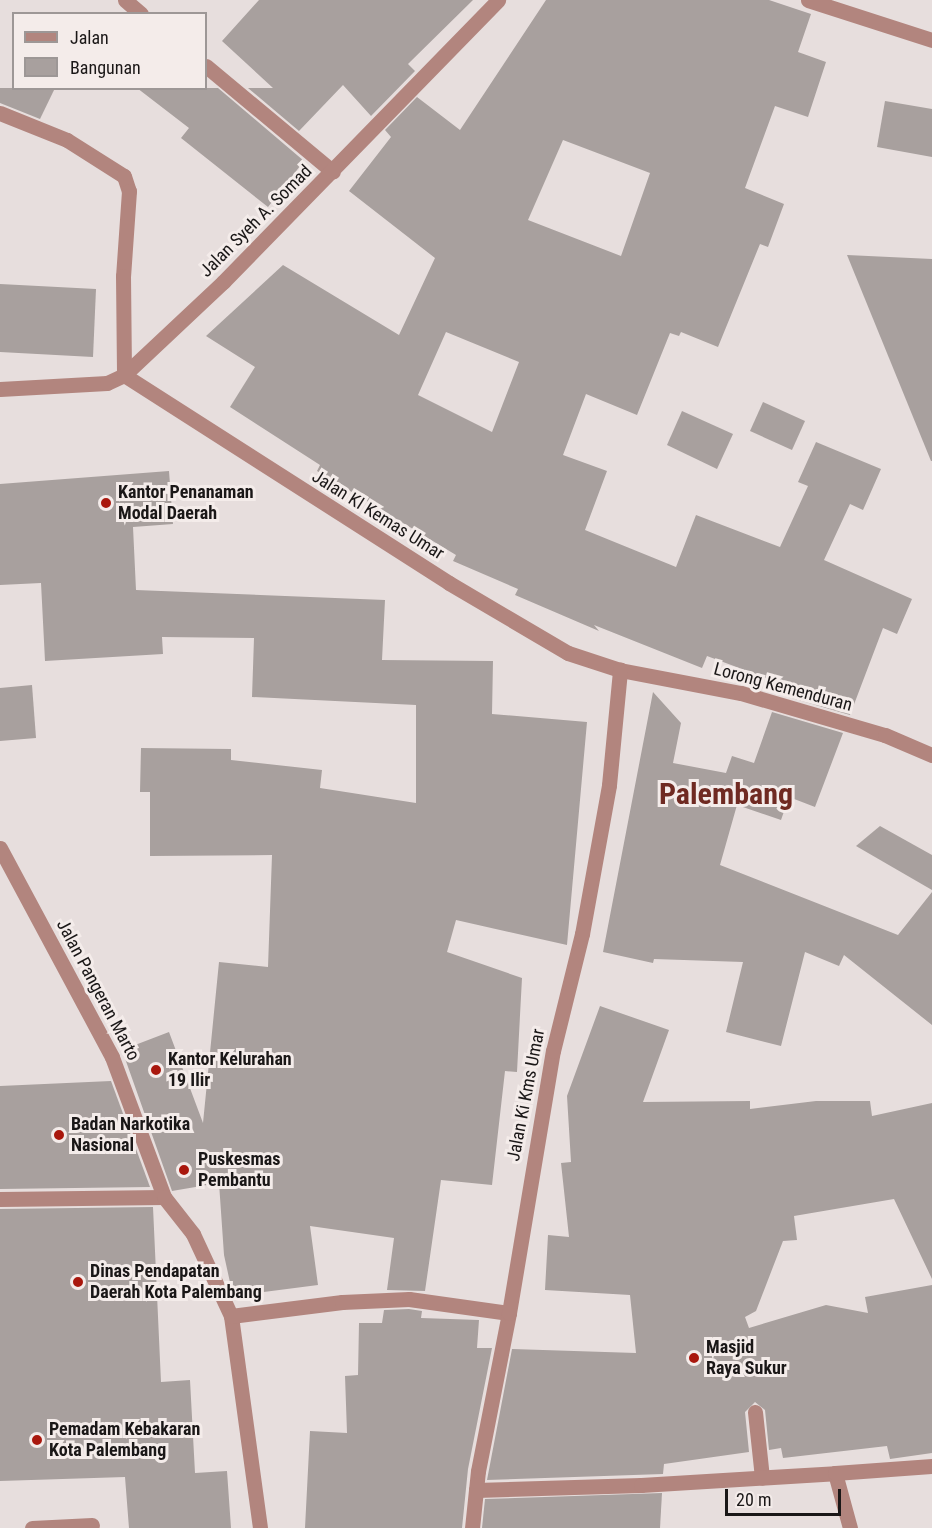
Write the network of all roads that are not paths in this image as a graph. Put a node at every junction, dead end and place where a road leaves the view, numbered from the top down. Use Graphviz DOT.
graph roads {
  1 [pos="498,0"];
  2 [pos="808,0"];
  3 [pos="127,1"];
  4 [pos="139,12"];
  5 [pos="932,40"];
  6 [pos="207,67"];
  7 [pos="0,113"];
  8 [pos="333,172"];
  9 [pos="124,375"];
  10 [pos="0,389"];
  11 [pos="620,670"];
  12 [pos="932,755"];
  13 [pos="0,849"];
  14 [pos="164,1197"];
  15 [pos="0,1199"];
  16 [pos="509,1313"];
  17 [pos="231,1316"];
  18 [pos="755,1412"];
  19 [pos="932,1466"];
  20 [pos="835,1473"];
  21 [pos="762,1478"];
  22 [pos="476,1490"];
  23 [pos="92,1525"];
  24 [pos="32,1528"];
  25 [pos="260,1528"];
  26 [pos="472,1528"];
  27 [pos="850,1528"];
  1 -- 8 [label="street, Jalan Syeh A. Somad"];
  2 -- 5 [label="street"];
  3 -- 4 [label="street"];
  6 -- 8 [label="street"];
  7 -- 9 [label="street"];
  8 -- 9 [label="street, Jalan Syeh A. Somad"];
  9 -- 10 [label="street, Jalan Syeh A. Somad"];
  9 -- 11 [label="street, Jalan KI Kemas Umar"];
  11 -- 12 [label="street, Lorong Kemenduran"];
  11 -- 16 [label="street, Jalan Ki Kms Umar"];
  13 -- 14 [label="street, Jalan Pangeran Marto"];
  14 -- 15 [label="street"];
  14 -- 17 [label="street, Jalan Pangeran Marto"];
  16 -- 17 [label="street"];
  16 -- 22 [label="street, Jalan Ki Kms Umar"];
  17 -- 25 [label="street, Jalan Pangeran Marto"];
  18 -- 21 [label="street"];
  19 -- 20 [label="street"];
  20 -- 21 [label="street"];
  20 -- 27 [label="street"];
  21 -- 22 [label="street"];
  22 -- 26 [label="street, Jalan Ki Kms Umar"];
  23 -- 24 [label="street"];
}
